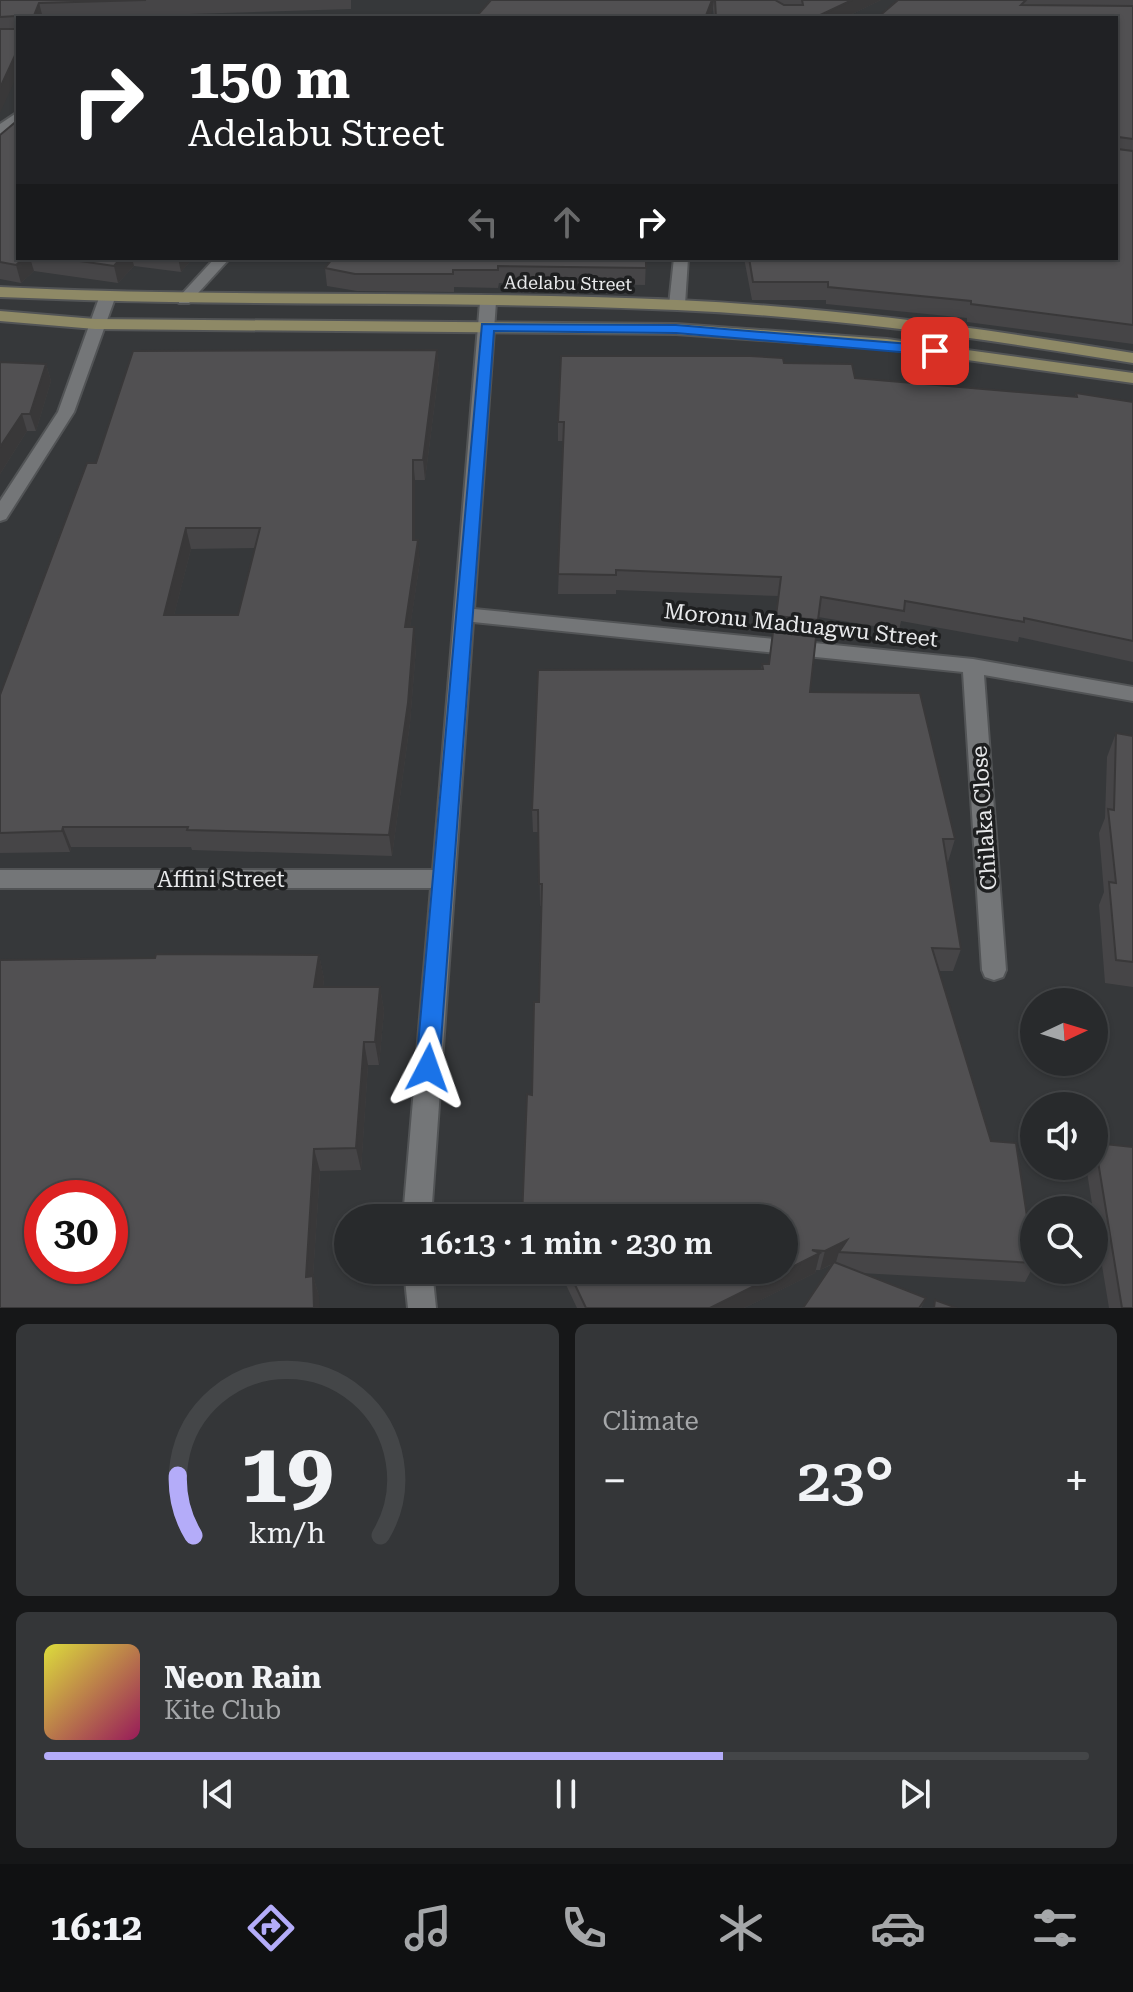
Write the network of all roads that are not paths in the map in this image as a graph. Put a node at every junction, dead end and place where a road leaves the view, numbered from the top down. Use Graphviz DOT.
graph roads {
  1 [pos="16,118"];
  2 [pos="0,131"];
  3 [pos="221,260"];
  4 [pos="681,260"];
  5 [pos="0,292"];
  6 [pos="107,298"];
  7 [pos="184,300"];
  8 [pos="488,302"];
  9 [pos="677,305"];
  10 [pos="0,316"];
  11 [pos="95,324"];
  12 [pos="487,327"];
  13 [pos="1133,358"];
  14 [pos="1133,378"];
  15 [pos="0,515"];
  16 [pos="462,614"];
  17 [pos="973,666"];
  18 [pos="1133,694"];
  19 [pos="0,879"];
  20 [pos="442,879"];
  21 [pos="994,970"];
  22 [pos="418,1204"];
  23 [pos="419,1284"];
  24 [pos="422,1308"];
  1 -- 2 [label="street"];
  3 -- 7 [label="street"];
  4 -- 9 [label="street"];
  5 -- 6 [label="main road, Adelabu Street"];
  6 -- 7 [label="main road, Adelabu Street"];
  6 -- 11 [label="street"];
  7 -- 8 [label="main road, Adelabu Street"];
  8 -- 9 [label="main road, Adelabu Street"];
  8 -- 12 [label="street"];
  9 -- 13 [label="main road, Adelabu Street"];
  10 -- 11 [label="main road"];
  11 -- 12 [label="main road"];
  11 -- 15 [label="street"];
  12 -- 14 [label="main road"];
  12 -- 16 [label="street"];
  16 -- 17 [label="street, Moronu Maduagwu Street"];
  16 -- 20 [label="street"];
  17 -- 18 [label="street, Moronu Maduagwu Street"];
  17 -- 21 [label="street, Chilaka Close"];
  19 -- 20 [label="street, Affini Street"];
  20 -- 22 [label="street"];
  23 -- 24 [label="street"];
}
